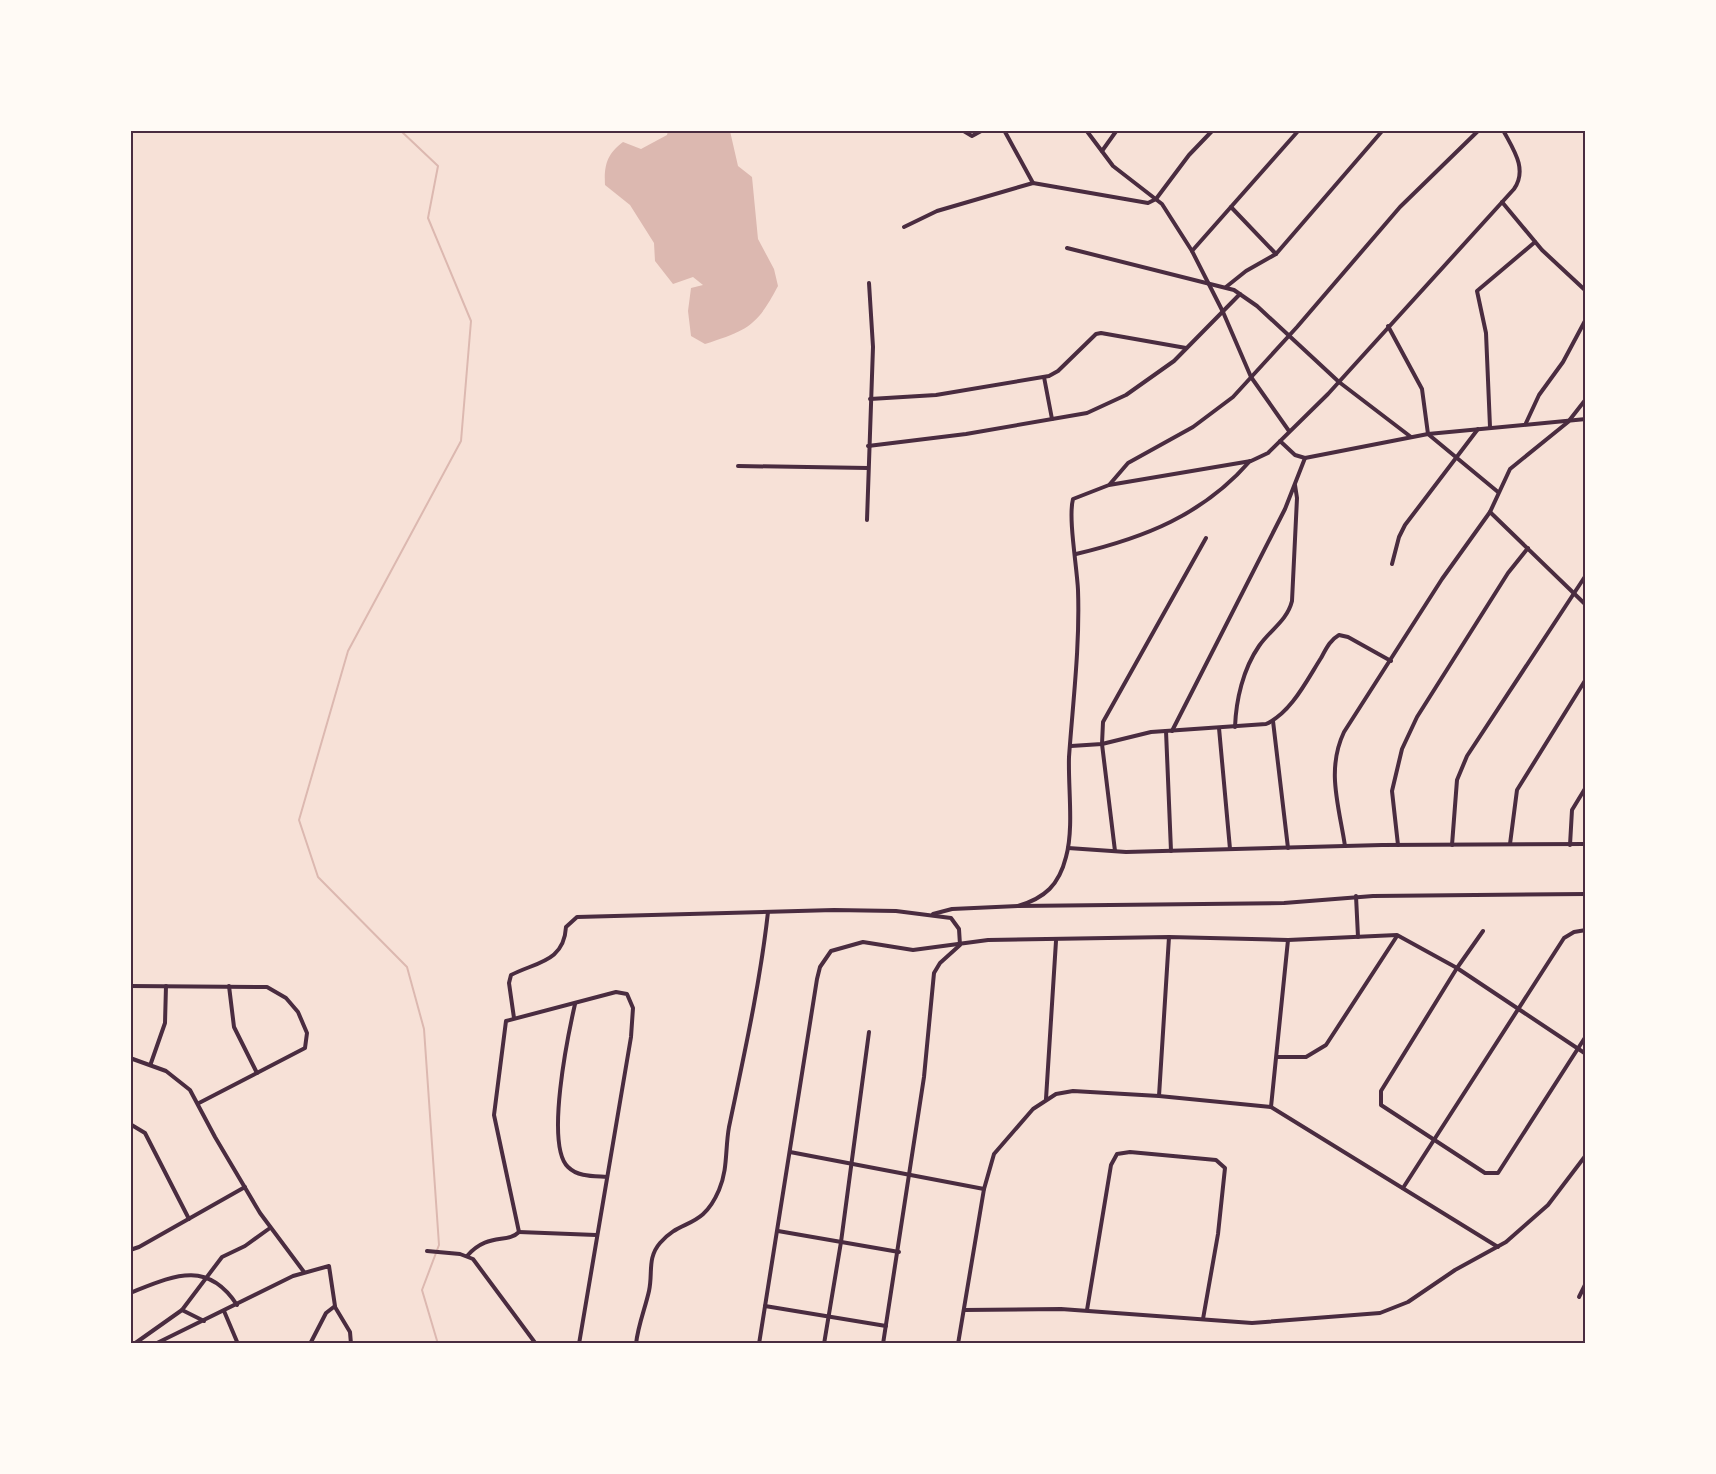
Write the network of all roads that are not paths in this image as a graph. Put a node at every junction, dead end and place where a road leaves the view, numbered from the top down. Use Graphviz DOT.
graph roads {
  1 [pos="962,130"];
  2 [pos="982,130"];
  3 [pos="1004,130"];
  4 [pos="1086,130"];
  5 [pos="1117,130"];
  6 [pos="1213,130"];
  7 [pos="1299,130"];
  8 [pos="1383,130"];
  9 [pos="1479,130"];
  10 [pos="1503,130"];
  11 [pos="1102,151"];
  12 [pos="1033,183"];
  13 [pos="1156,199"];
  14 [pos="1502,202"];
  15 [pos="1231,207"];
  16 [pos="904,227"];
  17 [pos="1535,242"];
  18 [pos="1067,248"];
  19 [pos="1192,251"];
  20 [pos="1276,254"];
  21 [pos="1205,281"];
  22 [pos="869,283"];
  23 [pos="1226,287"];
  24 [pos="1586,291"];
  25 [pos="1240,294"];
  26 [pos="1223,312"];
  27 [pos="1586,319"];
  28 [pos="1388,326"];
  29 [pos="1289,336"];
  30 [pos="1187,348"];
  31 [pos="1044,377"];
  32 [pos="1251,377"];
  33 [pos="1338,381"];
  34 [pos="870,399"];
  35 [pos="1586,399"];
  36 [pos="1052,419"];
  37 [pos="1586,419"];
  38 [pos="1568,422"];
  39 [pos="1526,423"];
  40 [pos="1490,427"];
  41 [pos="1478,428"];
  42 [pos="1289,431"];
  43 [pos="1428,434"];
  44 [pos="1411,437"];
  45 [pos="1280,441"];
  46 [pos="868,446"];
  47 [pos="1305,458"];
  48 [pos="1456,459"];
  49 [pos="1251,461"];
  50 [pos="738,466"];
  51 [pos="868,468"];
  52 [pos="1295,484"];
  53 [pos="1109,485"];
  54 [pos="1498,492"];
  55 [pos="1490,512"];
  56 [pos="867,520"];
  57 [pos="1206,538"];
  58 [pos="1528,548"];
  59 [pos="1076,554"];
  60 [pos="1392,564"];
  61 [pos="1586,575"];
  62 [pos="1574,594"];
  63 [pos="1586,605"];
  64 [pos="1391,661"];
  65 [pos="1586,679"];
  66 [pos="1273,721"];
  67 [pos="1235,727"];
  68 [pos="1219,728"];
  69 [pos="1166,731"];
  70 [pos="1172,731"];
  71 [pos="1102,744"];
  72 [pos="1071,746"];
  73 [pos="1586,787"];
  74 [pos="1510,844"];
  75 [pos="1586,844"];
  76 [pos="1398,845"];
  77 [pos="1452,845"];
  78 [pos="1570,845"];
  79 [pos="1345,846"];
  80 [pos="1068,848"];
  81 [pos="1288,848"];
  82 [pos="1230,849"];
  83 [pos="1115,851"];
  84 [pos="1171,851"];
  85 [pos="1586,894"];
  86 [pos="1356,896"];
  87 [pos="1018,906"];
  88 [pos="768,912"];
  89 [pos="931,914"];
  90 [pos="1586,930"];
  91 [pos="1483,931"];
  92 [pos="1397,935"];
  93 [pos="1169,937"];
  94 [pos="1358,937"];
  95 [pos="1288,940"];
  96 [pos="1056,941"];
  97 [pos="960,945"];
  98 [pos="1457,968"];
  99 [pos="130,986"];
  100 [pos="166,986"];
  101 [pos="229,986"];
  102 [pos="575,1004"];
  103 [pos="1518,1010"];
  104 [pos="514,1018"];
  105 [pos="868,1032"];
  106 [pos="1586,1036"];
  107 [pos="1577,1049"];
  108 [pos="1586,1054"];
  109 [pos="1278,1057"];
  110 [pos="130,1058"];
  111 [pos="151,1064"];
  112 [pos="257,1073"];
  113 [pos="1159,1096"];
  114 [pos="1046,1099"];
  115 [pos="199,1103"];
  116 [pos="1271,1107"];
  117 [pos="130,1124"];
  118 [pos="1433,1140"];
  119 [pos="790,1152"];
  120 [pos="1586,1155"];
  121 [pos="851,1164"];
  122 [pos="910,1174"];
  123 [pos="607,1177"];
  124 [pos="245,1187"];
  125 [pos="1403,1188"];
  126 [pos="984,1189"];
  127 [pos="189,1219"];
  128 [pos="270,1228"];
  129 [pos="778,1231"];
  130 [pos="519,1232"];
  131 [pos="596,1235"];
  132 [pos="841,1242"];
  133 [pos="1498,1247"];
  134 [pos="130,1250"];
  135 [pos="428,1251"];
  136 [pos="899,1252"];
  137 [pos="467,1256"];
  138 [pos="304,1272"];
  139 [pos="207,1277"];
  140 [pos="1586,1282"];
  141 [pos="130,1293"];
  142 [pos="1579,1298"];
  143 [pos="237,1305"];
  144 [pos="335,1306"];
  145 [pos="765,1306"];
  146 [pos="182,1310"];
  147 [pos="964,1310"];
  148 [pos="1087,1310"];
  149 [pos="224,1311"];
  150 [pos="828,1318"];
  151 [pos="1203,1319"];
  152 [pos="204,1321"];
  153 [pos="886,1326"];
  154 [pos="134,1344"];
  155 [pos="155,1344"];
  156 [pos="238,1344"];
  157 [pos="310,1344"];
  158 [pos="351,1344"];
  159 [pos="536,1344"];
  160 [pos="579,1344"];
  161 [pos="636,1344"];
  162 [pos="759,1344"];
  163 [pos="824,1344"];
  164 [pos="883,1344"];
  165 [pos="958,1344"];
  1 -- 2 [label="street"];
  3 -- 12 [label="street"];
  4 -- 11 [label="street"];
  5 -- 11 [label="street"];
  6 -- 13 [label="street"];
  7 -- 15 [label="street"];
  8 -- 20 [label="street"];
  9 -- 29 [label="street"];
  10 -- 14 [label="street"];
  11 -- 13 [label="street"];
  12 -- 13 [label="street"];
  12 -- 16 [label="street"];
  13 -- 19 [label="street"];
  14 -- 17 [label="street"];
  14 -- 28 [label="street"];
  15 -- 19 [label="street"];
  15 -- 20 [label="street"];
  17 -- 24 [label="street"];
  17 -- 40 [label="street"];
  18 -- 21 [label="street"];
  19 -- 21 [label="street"];
  20 -- 23 [label="street"];
  21 -- 23 [label="street"];
  21 -- 26 [label="street"];
  22 -- 34 [label="street"];
  23 -- 25 [label="street"];
  25 -- 26 [label="street"];
  25 -- 29 [label="street"];
  26 -- 30 [label="street"];
  26 -- 32 [label="street"];
  27 -- 39 [label="street"];
  28 -- 33 [label="street"];
  28 -- 43 [label="street"];
  29 -- 32 [label="street"];
  29 -- 33 [label="street"];
  30 -- 31 [label="street"];
  30 -- 36 [label="street"];
  31 -- 34 [label="street"];
  31 -- 36 [label="street"];
  32 -- 42 [label="street"];
  32 -- 53 [label="street"];
  33 -- 42 [label="street"];
  33 -- 44 [label="street"];
  34 -- 46 [label="street"];
  35 -- 38 [label="street"];
  36 -- 46 [label="street"];
  37 -- 38 [label="street"];
  38 -- 39 [label="street"];
  38 -- 54 [label="street"];
  39 -- 40 [label="street"];
  40 -- 41 [label="street"];
  41 -- 43 [label="street"];
  41 -- 48 [label="street"];
  42 -- 45 [label="street"];
  43 -- 44 [label="street"];
  43 -- 48 [label="street"];
  44 -- 47 [label="street"];
  45 -- 47 [label="street"];
  45 -- 49 [label="street"];
  46 -- 51 [label="street"];
  47 -- 52 [label="street"];
  48 -- 54 [label="street"];
  48 -- 60 [label="street"];
  49 -- 53 [label="street"];
  49 -- 59 [label="street"];
  50 -- 51 [label="street"];
  51 -- 56 [label="street"];
  52 -- 67 [label="street"];
  52 -- 70 [label="street"];
  53 -- 59 [label="street"];
  54 -- 55 [label="street"];
  55 -- 58 [label="street"];
  55 -- 64 [label="street"];
  57 -- 71 [label="street"];
  58 -- 62 [label="street"];
  58 -- 76 [label="street"];
  59 -- 72 [label="street"];
  61 -- 62 [label="street"];
  62 -- 63 [label="street"];
  62 -- 77 [label="street"];
  64 -- 66 [label="street"];
  64 -- 79 [label="street"];
  65 -- 74 [label="street"];
  66 -- 67 [label="street"];
  66 -- 81 [label="street"];
  67 -- 68 [label="street"];
  68 -- 70 [label="street"];
  68 -- 82 [label="street"];
  69 -- 70 [label="street"];
  69 -- 71 [label="street"];
  69 -- 84 [label="street"];
  71 -- 72 [label="street"];
  71 -- 83 [label="street"];
  72 -- 80 [label="street"];
  73 -- 78 [label="street"];
  74 -- 77 [label="street"];
  74 -- 78 [label="street"];
  75 -- 78 [label="street"];
  76 -- 77 [label="street"];
  76 -- 79 [label="street"];
  79 -- 81 [label="street"];
  80 -- 83 [label="street"];
  80 -- 87 [label="street"];
  81 -- 82 [label="street"];
  82 -- 84 [label="street"];
  83 -- 84 [label="street"];
  85 -- 86 [label="street"];
  86 -- 87 [label="street"];
  86 -- 94 [label="street"];
  87 -- 89 [label="street"];
  88 -- 89 [label="street"];
  88 -- 104 [label="street"];
  88 -- 161 [label="street"];
  89 -- 97 [label="street"];
  90 -- 103 [label="street"];
  91 -- 98 [label="street"];
  92 -- 94 [label="street"];
  92 -- 98 [label="street"];
  92 -- 109 [label="street"];
  93 -- 95 [label="street"];
  93 -- 96 [label="street"];
  93 -- 113 [label="street"];
  94 -- 95 [label="street"];
  95 -- 109 [label="street"];
  96 -- 97 [label="street"];
  96 -- 114 [label="street"];
  97 -- 119 [label="street"];
  97 -- 122 [label="street"];
  98 -- 103 [label="street"];
  98 -- 118 [label="street"];
  99 -- 100 [label="street"];
  100 -- 101 [label="street"];
  100 -- 111 [label="street"];
  101 -- 112 [label="street"];
  101 -- 112 [label="street"];
  102 -- 104 [label="street"];
  102 -- 123 [label="street"];
  102 -- 123 [label="street"];
  103 -- 107 [label="street"];
  103 -- 118 [label="street"];
  104 -- 130 [label="street"];
  105 -- 121 [label="street"];
  106 -- 107 [label="street"];
  107 -- 108 [label="street"];
  107 -- 118 [label="street"];
  109 -- 116 [label="street"];
  110 -- 111 [label="street"];
  111 -- 115 [label="street"];
  112 -- 115 [label="street"];
  113 -- 114 [label="street"];
  113 -- 116 [label="street"];
  114 -- 126 [label="street"];
  115 -- 124 [label="street"];
  116 -- 125 [label="street"];
  117 -- 127 [label="street"];
  118 -- 125 [label="street"];
  119 -- 121 [label="street"];
  119 -- 129 [label="street"];
  120 -- 133 [label="street"];
  121 -- 122 [label="street"];
  121 -- 132 [label="street"];
  122 -- 126 [label="street"];
  122 -- 136 [label="street"];
  123 -- 131 [label="street"];
  124 -- 127 [label="street"];
  124 -- 128 [label="street"];
  125 -- 133 [label="street"];
  126 -- 147 [label="street"];
  127 -- 134 [label="street"];
  128 -- 138 [label="street"];
  128 -- 139 [label="street"];
  129 -- 132 [label="street"];
  129 -- 145 [label="street"];
  130 -- 131 [label="street"];
  130 -- 137 [label="street"];
  131 -- 160 [label="street"];
  132 -- 136 [label="street"];
  132 -- 150 [label="street"];
  133 -- 151 [label="street"];
  135 -- 137 [label="street"];
  136 -- 153 [label="street"];
  137 -- 159 [label="street"];
  138 -- 143 [label="street"];
  138 -- 144 [label="street"];
  139 -- 141 [label="street"];
  139 -- 143 [label="street"];
  139 -- 146 [label="street"];
  140 -- 142 [label="street"];
  143 -- 149 [label="street"];
  144 -- 157 [label="street"];
  144 -- 158 [label="street"];
  145 -- 150 [label="street"];
  145 -- 162 [label="street"];
  146 -- 152 [label="street"];
  146 -- 154 [label="street"];
  147 -- 148 [label="street"];
  147 -- 165 [label="street"];
  148 -- 151 [label="street"];
  148 -- 151 [label="street"];
  149 -- 152 [label="street"];
  149 -- 156 [label="street"];
  150 -- 153 [label="street"];
  150 -- 163 [label="street"];
  152 -- 155 [label="street"];
  153 -- 164 [label="street"];
}
